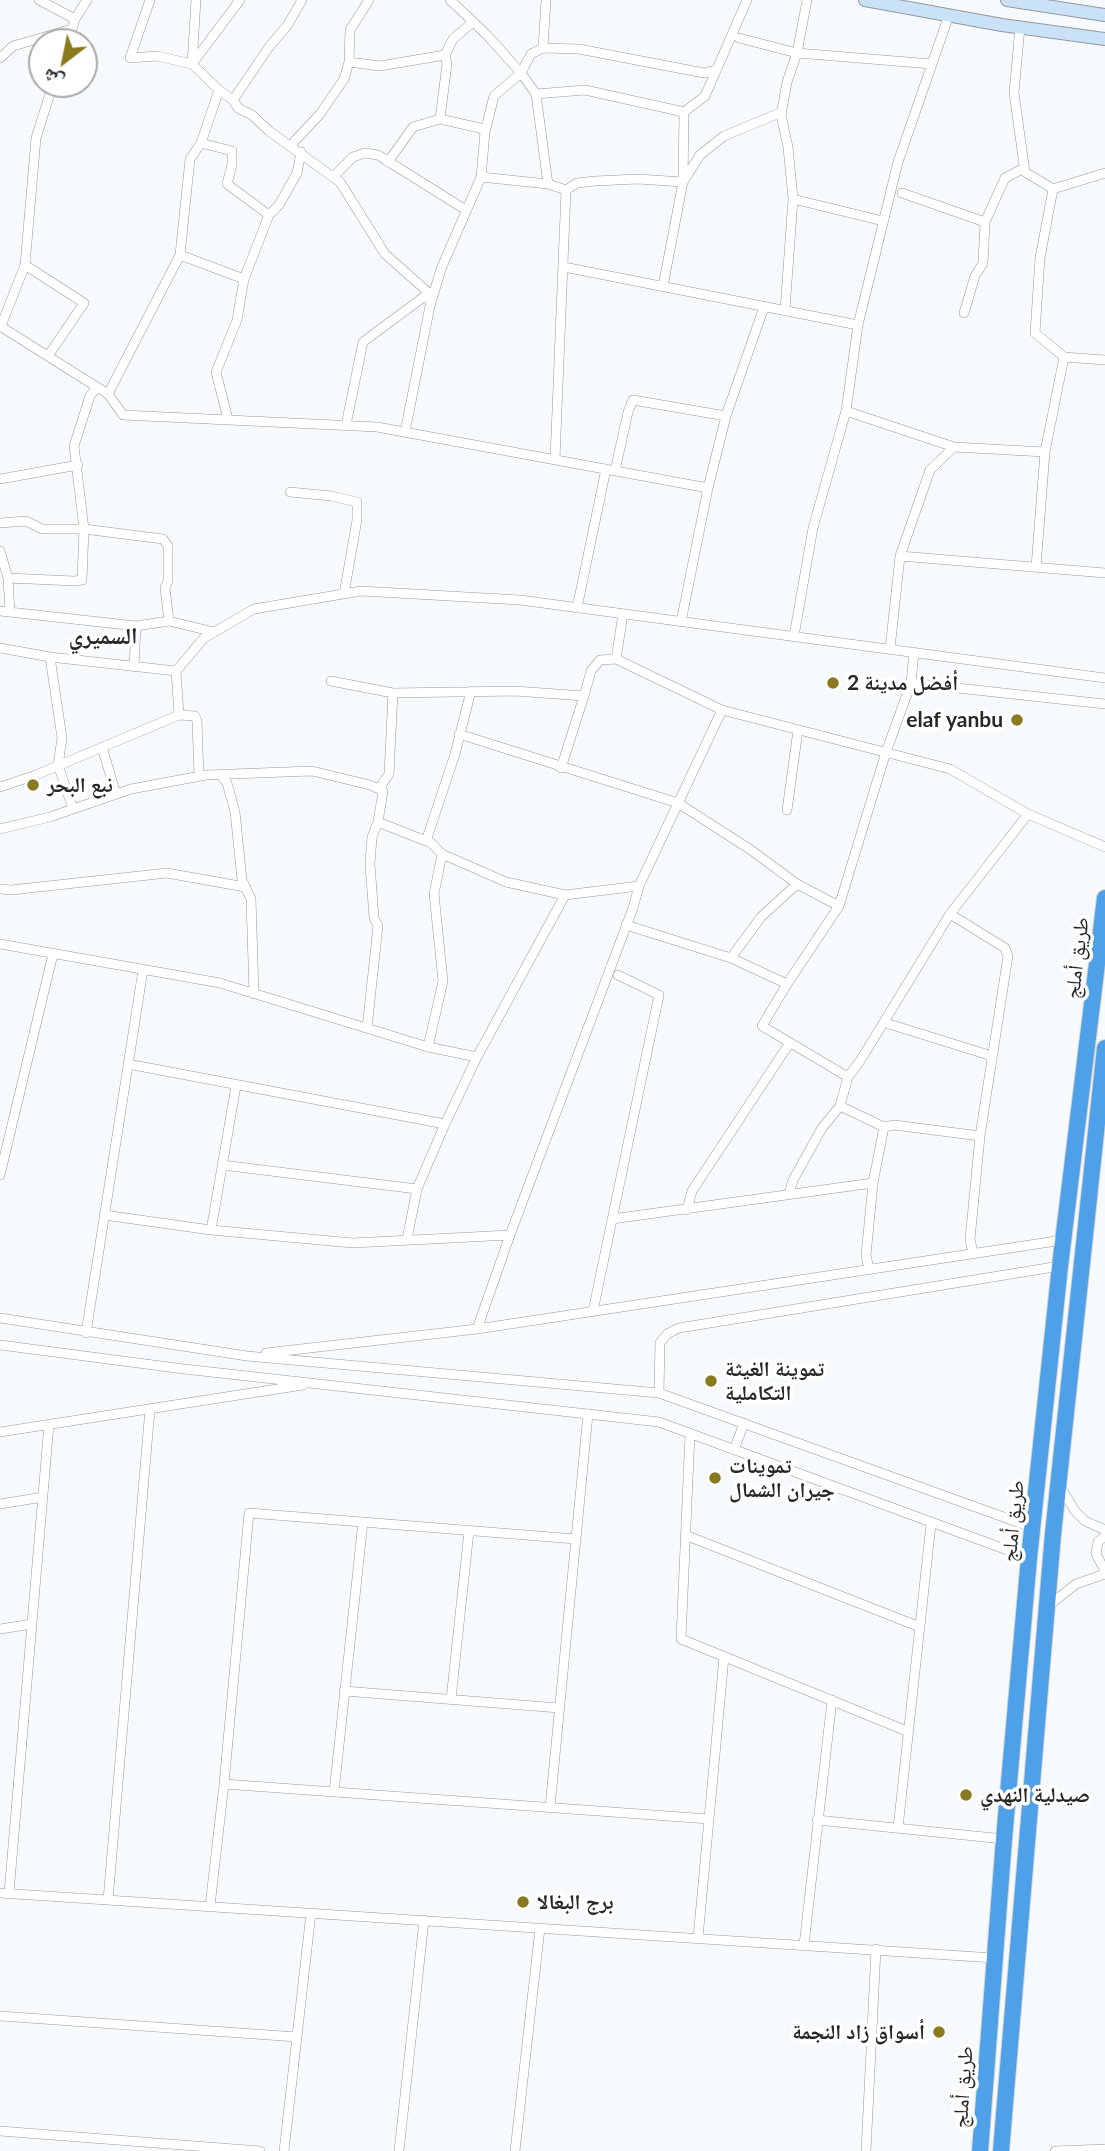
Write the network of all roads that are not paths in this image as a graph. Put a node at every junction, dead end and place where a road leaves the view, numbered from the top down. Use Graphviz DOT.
graph roads {
  1 [pos="39,0"];
  2 [pos="87,0"];
  3 [pos="149,0"];
  4 [pos="196,0"];
  5 [pos="240,0"];
  6 [pos="302,0"];
  7 [pos="369,0"];
  8 [pos="450,0"];
  9 [pos="546,0"];
  10 [pos="747,0"];
  11 [pos="807,0"];
  12 [pos="865,0"];
  13 [pos="1007,0"];
  14 [pos="949,15"];
  15 [pos="1105,15"];
  16 [pos="75,19"];
  17 [pos="473,22"];
  18 [pos="1020,27"];
  19 [pos="72,28"];
  20 [pos="739,38"];
  21 [pos="1105,39"];
  22 [pos="28,42"];
  23 [pos="0,43"];
  24 [pos="13,46"];
  25 [pos="543,48"];
  26 [pos="797,53"];
  27 [pos="445,55"];
  28 [pos="0,58"];
  29 [pos="349,62"];
  30 [pos="192,64"];
  31 [pos="932,64"];
  32 [pos="716,71"];
  33 [pos="521,73"];
  34 [pos="219,90"];
  35 [pos="536,94"];
  36 [pos="49,98"];
  37 [pos="233,100"];
  38 [pos="684,112"];
  39 [pos="782,112"];
  40 [pos="440,119"];
  41 [pos="485,132"];
  42 [pos="201,143"];
  43 [pos="291,145"];
  44 [pos="301,152"];
  45 [pos="388,162"];
  46 [pos="1024,168"];
  47 [pos="1105,173"];
  48 [pos="333,177"];
  49 [pos="481,177"];
  50 [pos="683,182"];
  51 [pos="548,184"];
  52 [pos="1053,189"];
  53 [pos="566,190"];
  54 [pos="902,193"];
  55 [pos="793,199"];
  56 [pos="466,210"];
  57 [pos="269,215"];
  58 [pos="883,221"];
  59 [pos="985,222"];
  60 [pos="180,255"];
  61 [pos="25,265"];
  62 [pos="564,267"];
  63 [pos="244,279"];
  64 [pos="663,286"];
  65 [pos="429,293"];
  66 [pos="429,306"];
  67 [pos="764,307"];
  68 [pos="785,310"];
  69 [pos="964,313"];
  70 [pos="858,325"];
  71 [pos="0,326"];
  72 [pos="48,356"];
  73 [pos="1064,357"];
  74 [pos="1105,360"];
  75 [pos="97,387"];
  76 [pos="108,394"];
  77 [pos="846,411"];
  78 [pos="726,416"];
  79 [pos="228,419"];
  80 [pos="346,425"];
  81 [pos="405,432"];
  82 [pos="954,447"];
  83 [pos="1045,453"];
  84 [pos="555,458"];
  85 [pos="78,465"];
  86 [pos="611,470"];
  87 [pos="0,479"];
  88 [pos="708,488"];
  89 [pos="290,492"];
  90 [pos="0,523"];
  91 [pos="84,529"];
  92 [pos="0,551"];
  93 [pos="900,556"];
  94 [pos="1036,567"];
  95 [pos="1105,573"];
  96 [pos="8,578"];
  97 [pos="344,594"];
  98 [pos="577,608"];
  99 [pos="5,611"];
  100 [pos="623,614"];
  101 [pos="169,621"];
  102 [pos="681,622"];
  103 [pos="136,626"];
  104 [pos="214,632"];
  105 [pos="794,636"];
  106 [pos="0,648"];
  107 [pos="890,649"];
  108 [pos="914,652"];
  109 [pos="50,657"];
  110 [pos="615,659"];
  111 [pos="134,667"];
  112 [pos="176,671"];
  113 [pos="1105,678"];
  114 [pos="331,681"];
  115 [pos="911,683"];
  116 [pos="471,691"];
  117 [pos="393,693"];
  118 [pos="584,696"];
  119 [pos="1105,704"];
  120 [pos="722,710"];
  121 [pos="179,715"];
  122 [pos="798,730"];
  123 [pos="459,734"];
  124 [pos="102,747"];
  125 [pos="886,752"];
  126 [pos="58,765"];
  127 [pos="561,768"];
  128 [pos="220,774"];
  129 [pos="199,776"];
  130 [pos="0,787"];
  131 [pos="379,789"];
  132 [pos="116,794"];
  133 [pos="678,803"];
  134 [pos="73,809"];
  135 [pos="787,810"];
  136 [pos="1028,814"];
  137 [pos="378,822"];
  138 [pos="0,828"];
  139 [pos="426,841"];
  140 [pos="1105,847"];
  141 [pos="442,854"];
  142 [pos="797,884"];
  143 [pos="639,886"];
  144 [pos="246,887"];
  145 [pos="0,889"];
  146 [pos="565,895"];
  147 [pos="1105,898"];
  148 [pos="839,906"];
  149 [pos="950,914"];
  150 [pos="626,925"];
  151 [pos="0,944"];
  152 [pos="53,954"];
  153 [pos="731,958"];
  154 [pos="143,970"];
  155 [pos="618,975"];
  156 [pos="786,984"];
  157 [pos="254,994"];
  158 [pos="889,1024"];
  159 [pos="367,1028"];
  160 [pos="789,1044"];
  161 [pos="428,1047"];
  162 [pos="1105,1048"];
  163 [pos="992,1056"];
  164 [pos="477,1057"];
  165 [pos="128,1064"];
  166 [pos="848,1077"];
  167 [pos="236,1086"];
  168 [pos="840,1107"];
  169 [pos="445,1124"];
  170 [pos="884,1127"];
  171 [pos="981,1136"];
  172 [pos="222,1165"];
  173 [pos="0,1175"];
  174 [pos="873,1184"];
  175 [pos="417,1189"];
  176 [pos="789,1194"];
  177 [pos="687,1210"];
  178 [pos="104,1215"];
  179 [pos="612,1219"];
  180 [pos="211,1230"];
  181 [pos="510,1235"];
  182 [pos="407,1238"];
  183 [pos="1063,1240"];
  184 [pos="973,1254"];
  185 [pos="1060,1266"];
  186 [pos="869,1269"];
  187 [pos="593,1311"];
  188 [pos="0,1318"];
  189 [pos="477,1329"];
  190 [pos="86,1333"];
  191 [pos="0,1345"];
  192 [pos="247,1356"];
  193 [pos="314,1384"];
  194 [pos="659,1393"];
  195 [pos="150,1409"];
  196 [pos="588,1414"];
  197 [pos="744,1423"];
  198 [pos="49,1424"];
  199 [pos="0,1432"];
  200 [pos="690,1434"];
  201 [pos="734,1450"];
  202 [pos="1058,1482"];
  203 [pos="43,1497"];
  204 [pos="0,1504"];
  205 [pos="363,1522"];
  206 [pos="931,1524"];
  207 [pos="1034,1528"];
  208 [pos="1105,1530"];
  209 [pos="470,1531"];
  210 [pos="685,1535"];
  211 [pos="1105,1536"];
  212 [pos="576,1539"];
  213 [pos="1029,1558"];
  214 [pos="1105,1573"];
  215 [pos="1046,1607"];
  216 [pos="32,1624"];
  217 [pos="920,1627"];
  218 [pos="0,1629"];
  219 [pos="724,1657"];
  220 [pos="344,1691"];
  221 [pos="451,1699"];
  222 [pos="832,1700"];
  223 [pos="559,1708"];
  224 [pos="909,1732"];
  225 [pos="224,1784"];
  226 [pos="334,1792"];
  227 [pos="550,1807"];
  228 [pos="709,1819"];
  229 [pos="817,1820"];
  230 [pos="898,1828"];
  231 [pos="1004,1839"];
  232 [pos="4,1893"];
  233 [pos="107,1900"];
  234 [pos="210,1906"];
  235 [pos="311,1913"];
  236 [pos="424,1920"];
  237 [pos="540,1928"];
  238 [pos="698,1938"];
  239 [pos="804,1945"];
  240 [pos="876,1950"];
  241 [pos="994,1958"];
  242 [pos="0,2016"];
  243 [pos="297,2036"];
  244 [pos="0,2131"];
  245 [pos="981,2134"];
  246 [pos="1001,2143"];
  247 [pos="170,2148"];
  248 [pos="1105,2149"];
  249 [pos="260,2151"];
  250 [pos="284,2151"];
  251 [pos="399,2151"];
  252 [pos="516,2151"];
  253 [pos="866,2151"];
  254 [pos="980,2151"];
  255 [pos="1055,2151"];
  1 -- 16 [label="street"];
  2 -- 16 [label="street"];
  3 -- 30 [label="street"];
  4 -- 30 [label="street"];
  5 -- 30 [label="street"];
  6 -- 37 [label="street"];
  7 -- 29 [label="street"];
  8 -- 17 [label="street"];
  9 -- 25 [label="street"];
  10 -- 32 [label="street"];
  11 -- 26 [label="street"];
  12 -- 14 [label="main road"];
  13 -- 15 [label="main road"];
  14 -- 18 [label="main road"];
  14 -- 31 [label="street"];
  16 -- 19 [label="street"];
  17 -- 27 [label="street"];
  17 -- 33 [label="street"];
  18 -- 21 [label="main road"];
  18 -- 46 [label="street"];
  20 -- 26 [label="street"];
  22 -- 24 [label="street"];
  23 -- 24 [label="street"];
  24 -- 28 [label="street"];
  25 -- 32 [label="street"];
  25 -- 33 [label="street"];
  26 -- 31 [label="street"];
  26 -- 39 [label="street"];
  27 -- 29 [label="street"];
  27 -- 40 [label="street"];
  29 -- 43 [label="street"];
  30 -- 34 [label="street"];
  31 -- 58 [label="street"];
  32 -- 38 [label="street"];
  33 -- 35 [label="street"];
  33 -- 41 [label="street"];
  34 -- 37 [label="street"];
  34 -- 42 [label="street"];
  35 -- 38 [label="street"];
  35 -- 51 [label="street"];
  36 -- 61 [label="street"];
  37 -- 43 [label="street"];
  38 -- 50 [label="street"];
  39 -- 50 [label="street"];
  39 -- 55 [label="street"];
  40 -- 41 [label="street"];
  40 -- 45 [label="street"];
  41 -- 49 [label="street"];
  42 -- 57 [label="street"];
  42 -- 60 [label="street"];
  43 -- 44 [label="street"];
  44 -- 48 [label="street"];
  44 -- 57 [label="street"];
  45 -- 48 [label="street"];
  45 -- 56 [label="street"];
  46 -- 52 [label="street"];
  46 -- 59 [label="street"];
  47 -- 52 [label="street"];
  48 -- 65 [label="street"];
  49 -- 51 [label="street"];
  49 -- 56 [label="street"];
  50 -- 53 [label="street"];
  50 -- 64 [label="street"];
  51 -- 53 [label="street"];
  52 -- 73 [label="street"];
  53 -- 62 [label="street"];
  54 -- 59 [label="street"];
  55 -- 58 [label="street"];
  55 -- 68 [label="street"];
  56 -- 66 [label="street"];
  57 -- 63 [label="street"];
  58 -- 70 [label="street"];
  59 -- 69 [label="street"];
  60 -- 63 [label="street"];
  60 -- 76 [label="street"];
  61 -- 71 [label="street"];
  61 -- 72 [label="street"];
  62 -- 64 [label="street"];
  62 -- 84 [label="street"];
  63 -- 79 [label="street"];
  64 -- 67 [label="street"];
  65 -- 66 [label="street"];
  65 -- 80 [label="street"];
  66 -- 81 [label="street"];
  67 -- 68 [label="street"];
  67 -- 78 [label="street"];
  68 -- 70 [label="street"];
  70 -- 77 [label="street"];
  71 -- 72 [label="street"];
  72 -- 75 [label="street"];
  73 -- 74 [label="street"];
  73 -- 83 [label="street"];
  75 -- 76 [label="street"];
  75 -- 85 [label="street"];
  76 -- 79 [label="street"];
  77 -- 82 [label="street"];
  77 -- 105 [label="street"];
  78 -- 86 [label="street"];
  78 -- 88 [label="street"];
  79 -- 80 [label="street"];
  80 -- 81 [label="street"];
  81 -- 84 [label="street"];
  82 -- 83 [label="street"];
  82 -- 93 [label="street"];
  83 -- 94 [label="street"];
  84 -- 86 [label="street"];
  85 -- 87 [label="street"];
  85 -- 91 [label="street"];
  86 -- 88 [label="street"];
  86 -- 98 [label="street"];
  88 -- 102 [label="street"];
  89 -- 97 [label="street"];
  90 -- 91 [label="street"];
  91 -- 96 [label="street"];
  91 -- 101 [label="street"];
  92 -- 96 [label="street"];
  93 -- 94 [label="street"];
  93 -- 107 [label="street"];
  94 -- 95 [label="street"];
  96 -- 99 [label="street"];
  97 -- 98 [label="street"];
  97 -- 104 [label="street"];
  98 -- 100 [label="street"];
  99 -- 103 [label="street"];
  100 -- 102 [label="street"];
  100 -- 110 [label="street"];
  101 -- 103 [label="street"];
  101 -- 104 [label="street"];
  102 -- 105 [label="street"];
  103 -- 111 [label="street"];
  104 -- 112 [label="street"];
  105 -- 107 [label="street"];
  106 -- 109 [label="street"];
  107 -- 108 [label="street"];
  108 -- 113 [label="street"];
  108 -- 115 [label="street"];
  109 -- 111 [label="street"];
  109 -- 126 [label="street"];
  110 -- 118 [label="street"];
  110 -- 120 [label="street"];
  111 -- 112 [label="street"];
  112 -- 121 [label="street"];
  114 -- 117 [label="street"];
  115 -- 119 [label="street"];
  115 -- 125 [label="street"];
  116 -- 117 [label="street"];
  116 -- 118 [label="street"];
  116 -- 123 [label="street"];
  117 -- 131 [label="street"];
  118 -- 127 [label="street"];
  120 -- 122 [label="street"];
  120 -- 133 [label="street"];
  121 -- 124 [label="street"];
  121 -- 129 [label="street"];
  122 -- 125 [label="street"];
  122 -- 135 [label="street"];
  123 -- 127 [label="street"];
  123 -- 139 [label="street"];
  124 -- 126 [label="street"];
  124 -- 132 [label="street"];
  125 -- 136 [label="street"];
  125 -- 148 [label="street"];
  126 -- 130 [label="street"];
  126 -- 134 [label="street"];
  127 -- 133 [label="street"];
  128 -- 129 [label="street"];
  128 -- 131 [label="street"];
  128 -- 144 [label="street"];
  129 -- 132 [label="street"];
  131 -- 137 [label="street"];
  132 -- 134 [label="street"];
  133 -- 142 [label="street"];
  133 -- 143 [label="street"];
  134 -- 138 [label="street"];
  136 -- 140 [label="street"];
  136 -- 149 [label="street"];
  137 -- 139 [label="street"];
  137 -- 159 [label="street"];
  139 -- 141 [label="street"];
  141 -- 146 [label="street"];
  141 -- 161 [label="street"];
  142 -- 148 [label="street"];
  142 -- 153 [label="street"];
  143 -- 146 [label="street"];
  143 -- 150 [label="street"];
  144 -- 145 [label="street"];
  144 -- 157 [label="street"];
  146 -- 164 [label="street"];
  147 -- 183 [label="highway, طريق أملج"];
  148 -- 156 [label="street"];
  149 -- 163 [label="street"];
  149 -- 166 [label="street"];
  150 -- 153 [label="street"];
  150 -- 181 [label="street"];
  151 -- 152 [label="street"];
  152 -- 154 [label="street"];
  152 -- 173 [label="street"];
  153 -- 156 [label="street"];
  154 -- 157 [label="street"];
  154 -- 165 [label="street"];
  155 -- 179 [label="street"];
  156 -- 160 [label="street"];
  157 -- 159 [label="street"];
  158 -- 163 [label="street"];
  159 -- 161 [label="street"];
  160 -- 166 [label="street"];
  160 -- 177 [label="street"];
  161 -- 164 [label="street"];
  162 -- 202 [label="highway, طريق أملج"];
  163 -- 171 [label="street"];
  164 -- 169 [label="street"];
  165 -- 167 [label="street"];
  165 -- 178 [label="street"];
  166 -- 168 [label="street"];
  167 -- 169 [label="street"];
  167 -- 172 [label="street"];
  168 -- 170 [label="street"];
  168 -- 176 [label="street"];
  169 -- 175 [label="street"];
  170 -- 171 [label="street"];
  170 -- 174 [label="street"];
  171 -- 184 [label="street"];
  172 -- 175 [label="street"];
  172 -- 180 [label="street"];
  174 -- 176 [label="street"];
  174 -- 186 [label="street"];
  175 -- 182 [label="street"];
  176 -- 177 [label="street"];
  177 -- 179 [label="street"];
  178 -- 180 [label="street"];
  178 -- 190 [label="street"];
  179 -- 187 [label="street"];
  180 -- 182 [label="street"];
  181 -- 182 [label="street"];
  181 -- 189 [label="street"];
  183 -- 184 [label="street"];
  183 -- 185 [label="highway, طريق أملج"];
  184 -- 186 [label="street"];
  185 -- 194 [label="street"];
  185 -- 207 [label="highway, طريق أملج"];
  186 -- 187 [label="street"];
  187 -- 189 [label="street"];
  188 -- 190 [label="street"];
  189 -- 192 [label="street"];
  190 -- 192 [label="street"];
  191 -- 193 [label="street"];
  192 -- 194 [label="street"];
  193 -- 195 [label="street"];
  193 -- 196 [label="street"];
  194 -- 197 [label="street"];
  195 -- 198 [label="street"];
  195 -- 233 [label="street"];
  196 -- 200 [label="street"];
  196 -- 212 [label="street"];
  197 -- 201 [label="street"];
  197 -- 207 [label="street"];
  198 -- 199 [label="street"];
  198 -- 203 [label="street"];
  200 -- 201 [label="street"];
  200 -- 210 [label="street"];
  201 -- 206 [label="street"];
  202 -- 208 [label="street"];
  202 -- 215 [label="highway, طريق أملج"];
  203 -- 204 [label="street"];
  203 -- 216 [label="street"];
  205 -- 209 [label="street"];
  205 -- 220 [label="street"];
  205 -- 225 [label="street"];
  206 -- 213 [label="street"];
  206 -- 217 [label="street"];
  207 -- 213 [label="highway, طريق أملج"];
  209 -- 212 [label="street"];
  209 -- 221 [label="street"];
  210 -- 217 [label="street"];
  210 -- 219 [label="street"];
  211 -- 214 [label="street"];
  212 -- 223 [label="street"];
  213 -- 231 [label="highway, طريق أملج"];
  214 -- 215 [label="street"];
  215 -- 246 [label="highway, طريق أملج"];
  216 -- 218 [label="street"];
  216 -- 232 [label="street"];
  217 -- 224 [label="street"];
  219 -- 222 [label="street"];
  219 -- 228 [label="street"];
  220 -- 221 [label="street"];
  220 -- 226 [label="street"];
  221 -- 223 [label="street"];
  222 -- 224 [label="street"];
  222 -- 229 [label="street"];
  223 -- 227 [label="street"];
  224 -- 230 [label="street"];
  225 -- 226 [label="street"];
  225 -- 234 [label="street"];
  226 -- 227 [label="street"];
  227 -- 228 [label="street"];
  228 -- 238 [label="street"];
  229 -- 230 [label="street"];
  229 -- 239 [label="street"];
  230 -- 231 [label="street"];
  231 -- 241 [label="highway, طريق أملج"];
  232 -- 233 [label="street"];
  233 -- 234 [label="street"];
  234 -- 235 [label="street"];
  235 -- 236 [label="street"];
  235 -- 243 [label="street"];
  236 -- 237 [label="street"];
  236 -- 251 [label="street"];
  237 -- 238 [label="street"];
  237 -- 252 [label="street"];
  238 -- 239 [label="street"];
  239 -- 240 [label="street"];
  240 -- 241 [label="street"];
  240 -- 253 [label="street"];
  241 -- 245 [label="highway, طريق أملج"];
  242 -- 243 [label="street"];
  243 -- 250 [label="street"];
  244 -- 247 [label="street"];
  245 -- 246 [label="highway"];
  245 -- 254 [label="highway, طريق أملج"];
  247 -- 249 [label="street"];
  248 -- 255 [label="street"];
}
